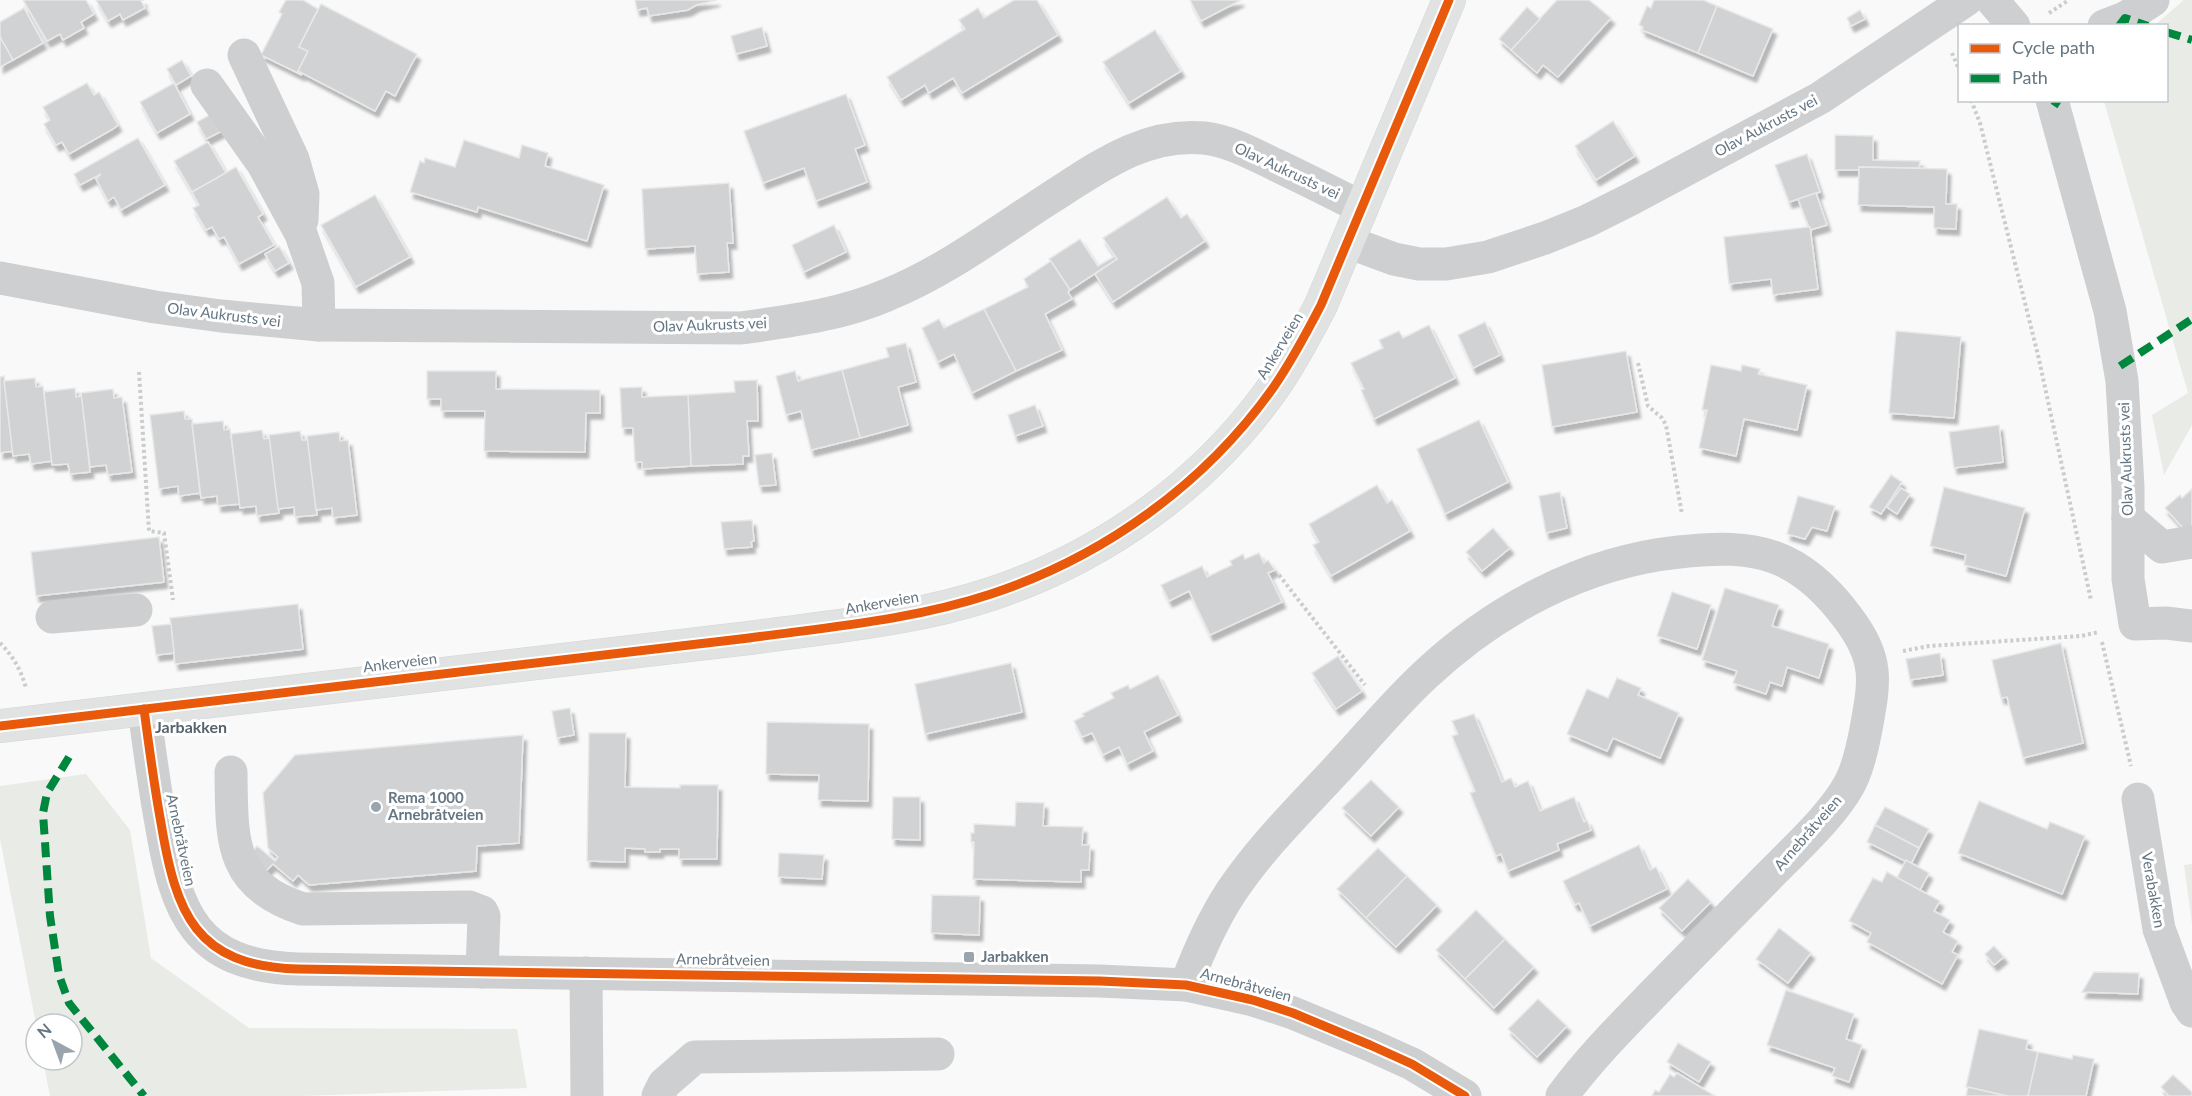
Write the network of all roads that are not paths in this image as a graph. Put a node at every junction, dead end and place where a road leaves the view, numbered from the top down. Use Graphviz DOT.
graph roads {
  1 [pos="1449,0"];
  2 [pos="1966,0"];
  3 [pos="1992,0"];
  4 [pos="2153,0"];
  5 [pos="2012,24"];
  6 [pos="2109,24"];
  7 [pos="244,55"];
  8 [pos="207,85"];
  9 [pos="2053,102"];
  10 [pos="1362,208"];
  11 [pos="301,234"];
  12 [pos="1348,242"];
  13 [pos="0,278"];
  14 [pos="319,325"];
  15 [pos="2128,518"];
  16 [pos="2192,542"];
  17 [pos="136,610"];
  18 [pos="52,617"];
  19 [pos="2192,626"];
  20 [pos="144,709"];
  21 [pos="0,726"];
  22 [pos="231,772"];
  23 [pos="2138,799"];
  24 [pos="482,972"];
  25 [pos="586,973"];
  26 [pos="1186,985"];
  27 [pos="2192,1011"];
  28 [pos="938,1054"];
  29 [pos="586,1096"];
  30 [pos="658,1096"];
  31 [pos="1465,1096"];
  32 [pos="1562,1096"];
  1 -- 10 [label="main road, Ankerveien"];
  2 -- 12 [label="street, Olav Aukrusts vei"];
  3 -- 5 [label="street"];
  4 -- 6 [label="street"];
  7 -- 11 [label="street"];
  8 -- 11 [label="street"];
  9 -- 15 [label="street, Olav Aukrusts vei"];
  10 -- 12 [label="main road, Ankerveien"];
  10 -- 14 [label="street, Olav Aukrusts vei"];
  11 -- 14 [label="street"];
  12 -- 20 [label="main road, Ankerveien"];
  13 -- 14 [label="street, Olav Aukrusts vei"];
  15 -- 16 [label="street"];
  15 -- 19 [label="street, Olav Aukrusts vei"];
  17 -- 18 [label="street"];
  20 -- 21 [label="main road, Ankerveien"];
  20 -- 24 [label="street, Arnebråtveien"];
  22 -- 24 [label="street"];
  23 -- 27 [label="street, Verabakken"];
  24 -- 25 [label="street, Arnebråtveien"];
  25 -- 26 [label="street, Arnebråtveien"];
  25 -- 29 [label="street"];
  26 -- 31 [label="street, Arnebråtveien"];
  26 -- 32 [label="street, Arnebråtveien"];
  28 -- 30 [label="street"];
}
